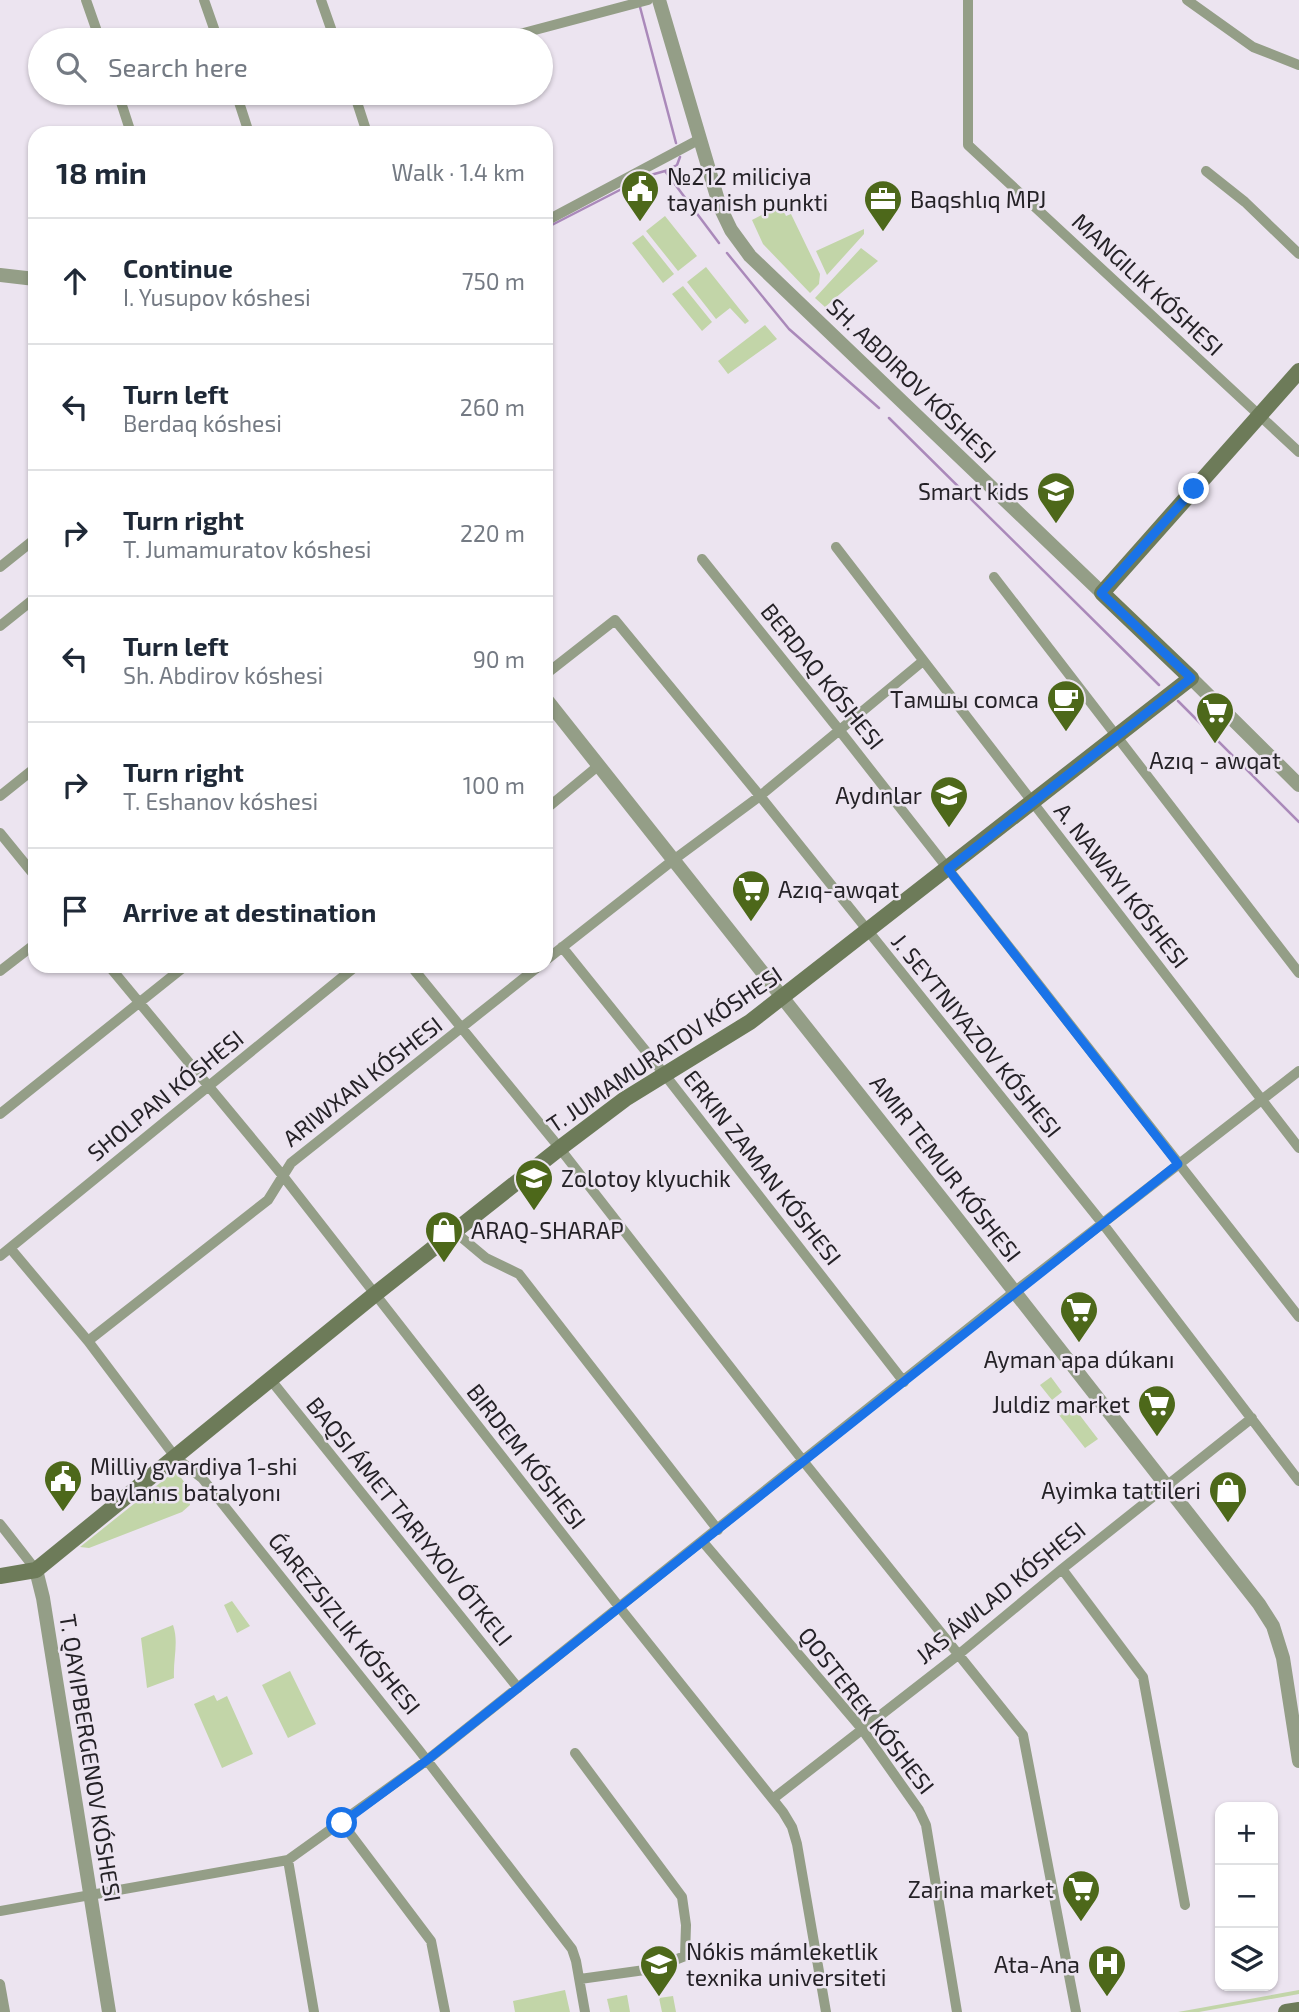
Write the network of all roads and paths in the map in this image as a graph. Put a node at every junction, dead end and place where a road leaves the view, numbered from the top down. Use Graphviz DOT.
graph roads {
  1 [pos="86,0"];
  2 [pos="204,0"];
  3 [pos="321,0"];
  4 [pos="648,0"];
  5 [pos="659,0"];
  6 [pos="968,0"];
  7 [pos="1187,0"];
  8 [pos="96,28"];
  9 [pos="214,28"];
  10 [pos="331,28"];
  11 [pos="542,28"];
  12 [pos="1299,65"];
  13 [pos="122,105"];
  14 [pos="240,105"];
  15 [pos="358,105"];
  16 [pos="129,126"];
  17 [pos="247,126"];
  18 [pos="365,126"];
  19 [pos="700,139"];
  20 [pos="1206,171"];
  21 [pos="553,217"];
  22 [pos="1299,254"];
  23 [pos="0,275"];
  24 [pos="28,278"];
  25 [pos="1299,372"];
  26 [pos="1259,417"];
  27 [pos="1299,453"];
  28 [pos="28,545"];
  29 [pos="836,547"];
  30 [pos="702,559"];
  31 [pos="0,567"];
  32 [pos="994,577"];
  33 [pos="1101,593"];
  34 [pos="28,604"];
  35 [pos="0,626"];
  36 [pos="923,661"];
  37 [pos="553,669"];
  38 [pos="1191,678"];
  39 [pos="553,708"];
  40 [pos="840,731"];
  41 [pos="1115,736"];
  42 [pos="598,766"];
  43 [pos="28,774"];
  44 [pos="1299,785"];
  45 [pos="0,796"];
  46 [pos="760,796"];
  47 [pos="1032,802"];
  48 [pos="553,803"];
  49 [pos="1,835"];
  50 [pos="673,860"];
  51 [pos="28,868"];
  52 [pos="948,869"];
  53 [pos="866,931"];
  54 [pos="562,947"];
  55 [pos="28,949"];
  56 [pos="553,954"];
  57 [pos="0,971"];
  58 [pos="115,973"];
  59 [pos="177,973"];
  60 [pos="347,973"];
  61 [pos="417,973"];
  62 [pos="530,973"];
  63 [pos="1299,973"];
  64 [pos="782,998"];
  65 [pos="141,1003"];
  66 [pos="463,1027"];
  67 [pos="1299,1071"];
  68 [pos="665,1075"];
  69 [pos="209,1087"];
  70 [pos="1261,1101"];
  71 [pos="0,1114"];
  72 [pos="1299,1147"];
  73 [pos="560,1148"];
  74 [pos="1178,1164"];
  75 [pos="283,1176"];
  76 [pos="1103,1224"];
  77 [pos="455,1232"];
  78 [pos="10,1248"];
  79 [pos="0,1256"];
  80 [pos="1014,1292"];
  81 [pos="374,1295"];
  82 [pos="1299,1317"];
  83 [pos="88,1341"];
  84 [pos="270,1379"];
  85 [pos="904,1382"];
  86 [pos="1252,1418"];
  87 [pos="176,1458"];
  88 [pos="804,1462"];
  89 [pos="1299,1481"];
  90 [pos="1166,1485"];
  91 [pos="0,1524"];
  92 [pos="718,1530"];
  93 [pos="703,1542"];
  94 [pos="1062,1569"];
  95 [pos="36,1570"];
  96 [pos="0,1576"];
  97 [pos="620,1608"];
  98 [pos="958,1655"];
  99 [pos="518,1688"];
  100 [pos="862,1730"];
  101 [pos="575,1753"];
  102 [pos="426,1761"];
  103 [pos="1299,1761"];
  104 [pos="774,1798"];
  105 [pos="342,1823"];
  106 [pos="288,1860"];
  107 [pos="90,1896"];
  108 [pos="1185,1905"];
  109 [pos="0,1911"];
  110 [pos="580,1979"];
  111 [pos="0,1984"];
  112 [pos="1299,2010"];
  113 [pos="5,2012"];
  114 [pos="109,2012"];
  115 [pos="314,2012"];
  116 [pos="445,2012"];
  117 [pos="585,2012"];
  118 [pos="826,2012"];
  119 [pos="957,2012"];
  120 [pos="1076,2012"];
  121 [pos="1286,2012"];
  1 -- 8 [label="street"];
  2 -- 9 [label="street"];
  3 -- 10 [label="street"];
  4 -- 11 [label="street"];
  5 -- 19 [label="street, SH. ABDIROV KÓSHESI"];
  6 -- 26 [label="street, MANGILIK KÓSHESI"];
  7 -- 12 [label="street"];
  13 -- 16 [label="street"];
  14 -- 17 [label="street"];
  15 -- 18 [label="street"];
  19 -- 21 [label="street"];
  19 -- 33 [label="street, SH. ABDIROV KÓSHESI"];
  20 -- 22 [label="street"];
  23 -- 24 [label="street"];
  25 -- 26 [label="main road"];
  26 -- 27 [label="street, MANGILIK KÓSHESI"];
  26 -- 33 [label="main road"];
  28 -- 31 [label="street"];
  29 -- 36 [label="street"];
  30 -- 40 [label="street, BERDAQ KÓSHESI"];
  32 -- 41 [label="street"];
  33 -- 38 [label="main road, SH. ABDIROV KÓSHESI"];
  34 -- 35 [label="street"];
  36 -- 40 [label="street"];
  36 -- 47 [label="street"];
  37 -- 46 [label="street, J. SEYTNIYAZOV KÓSHESI"];
  38 -- 41 [label="main road, T. JUMAMURATOV KÓSHESI"];
  38 -- 44 [label="street, SH. ABDIROV KÓSHESI"];
  39 -- 42 [label="street, AMIR TEMUR KÓSHESI"];
  40 -- 46 [label="street"];
  40 -- 52 [label="street, BERDAQ KÓSHESI"];
  41 -- 47 [label="main road, T. JUMAMURATOV KÓSHESI"];
  41 -- 63 [label="street"];
  42 -- 48 [label="street"];
  42 -- 50 [label="street, AMIR TEMUR KÓSHESI"];
  43 -- 45 [label="street"];
  46 -- 50 [label="street"];
  46 -- 53 [label="street, J. SEYTNIYAZOV KÓSHESI"];
  47 -- 52 [label="main road, T. JUMAMURATOV KÓSHESI"];
  47 -- 70 [label="street"];
  49 -- 51 [label="street"];
  50 -- 54 [label="street"];
  50 -- 64 [label="street, AMIR TEMUR KÓSHESI"];
  52 -- 53 [label="main road, T. JUMAMURATOV KÓSHESI"];
  52 -- 74 [label="street, BERDAQ KÓSHESI"];
  53 -- 64 [label="main road, T. JUMAMURATOV KÓSHESI"];
  53 -- 76 [label="street, J. SEYTNIYAZOV KÓSHESI"];
  54 -- 56 [label="street"];
  54 -- 68 [label="street, ERKIN ZAMAN KÓSHESI"];
  55 -- 57 [label="street"];
  58 -- 65 [label="street, BIRDEM KÓSHESI"];
  59 -- 65 [label="street"];
  60 -- 69 [label="street, SHOLPAN KÓSHESI"];
  61 -- 66 [label="street"];
  62 -- 66 [label="street"];
  64 -- 68 [label="main road, T. JUMAMURATOV KÓSHESI"];
  64 -- 80 [label="street, AMIR TEMUR KÓSHESI"];
  65 -- 69 [label="street, BIRDEM KÓSHESI"];
  65 -- 71 [label="street"];
  66 -- 73 [label="street"];
  66 -- 75 [label="street"];
  67 -- 70 [label="street"];
  68 -- 73 [label="main road, T. JUMAMURATOV KÓSHESI"];
  68 -- 85 [label="street, ERKIN ZAMAN KÓSHESI"];
  69 -- 75 [label="street, BIRDEM KÓSHESI"];
  69 -- 78 [label="street, SHOLPAN KÓSHESI"];
  70 -- 72 [label="street"];
  70 -- 74 [label="street"];
  73 -- 77 [label="main road, T. JUMAMURATOV KÓSHESI"];
  73 -- 88 [label="street"];
  74 -- 76 [label="street"];
  74 -- 82 [label="street, BERDAQ KÓSHESI"];
  75 -- 81 [label="street, BIRDEM KÓSHESI"];
  75 -- 83 [label="street"];
  76 -- 80 [label="street"];
  76 -- 86 [label="street, J. SEYTNIYAZOV KÓSHESI"];
  77 -- 81 [label="main road, T. JUMAMURATOV KÓSHESI"];
  77 -- 92 [label="street"];
  78 -- 79 [label="street, SHOLPAN KÓSHESI"];
  78 -- 83 [label="street, ǴAREZSIZLIK KÓSHESI"];
  80 -- 85 [label="street"];
  80 -- 90 [label="street, AMIR TEMUR KÓSHESI"];
  81 -- 84 [label="main road, T. JUMAMURATOV KÓSHESI"];
  81 -- 97 [label="street, BIRDEM KÓSHESI"];
  83 -- 87 [label="street, ǴAREZSIZLIK KÓSHESI"];
  84 -- 87 [label="main road, T. JUMAMURATOV KÓSHESI"];
  84 -- 99 [label="street"];
  85 -- 88 [label="street"];
  86 -- 89 [label="street, J. SEYTNIYAZOV KÓSHESI"];
  86 -- 90 [label="street, JAS ÁWLAD KÓSHESI"];
  87 -- 95 [label="main road, T. JUMAMURATOV KÓSHESI"];
  87 -- 102 [label="street, ǴAREZSIZLIK KÓSHESI"];
  88 -- 92 [label="street"];
  88 -- 98 [label="street"];
  90 -- 94 [label="street, JAS ÁWLAD KÓSHESI"];
  90 -- 103 [label="street, AMIR TEMUR KÓSHESI"];
  91 -- 95 [label="street"];
  92 -- 93 [label="street"];
  93 -- 97 [label="street"];
  93 -- 100 [label="street, QOSTEREK KÓSHESI"];
  94 -- 98 [label="street, JAS ÁWLAD KÓSHESI"];
  94 -- 108 [label="street"];
  95 -- 96 [label="main road"];
  95 -- 107 [label="street"];
  97 -- 99 [label="street"];
  97 -- 104 [label="street, BIRDEM KÓSHESI"];
  98 -- 100 [label="street, JAS ÁWLAD KÓSHESI"];
  98 -- 120 [label="street"];
  99 -- 102 [label="street"];
  100 -- 104 [label="street, JAS ÁWLAD KÓSHESI"];
  100 -- 119 [label="street, QOSTEREK KÓSHESI"];
  101 -- 110 [label="street"];
  102 -- 105 [label="street"];
  102 -- 110 [label="street, ǴAREZSIZLIK KÓSHESI"];
  104 -- 118 [label="street, BIRDEM KÓSHESI"];
  105 -- 106 [label="street"];
  105 -- 116 [label="street"];
  106 -- 107 [label="street"];
  106 -- 115 [label="street"];
  107 -- 109 [label="street"];
  107 -- 114 [label="street"];
  110 -- 117 [label="street, ǴAREZSIZLIK KÓSHESI"];
  111 -- 113 [label="street"];
  112 -- 121 [label="main road"];
}
